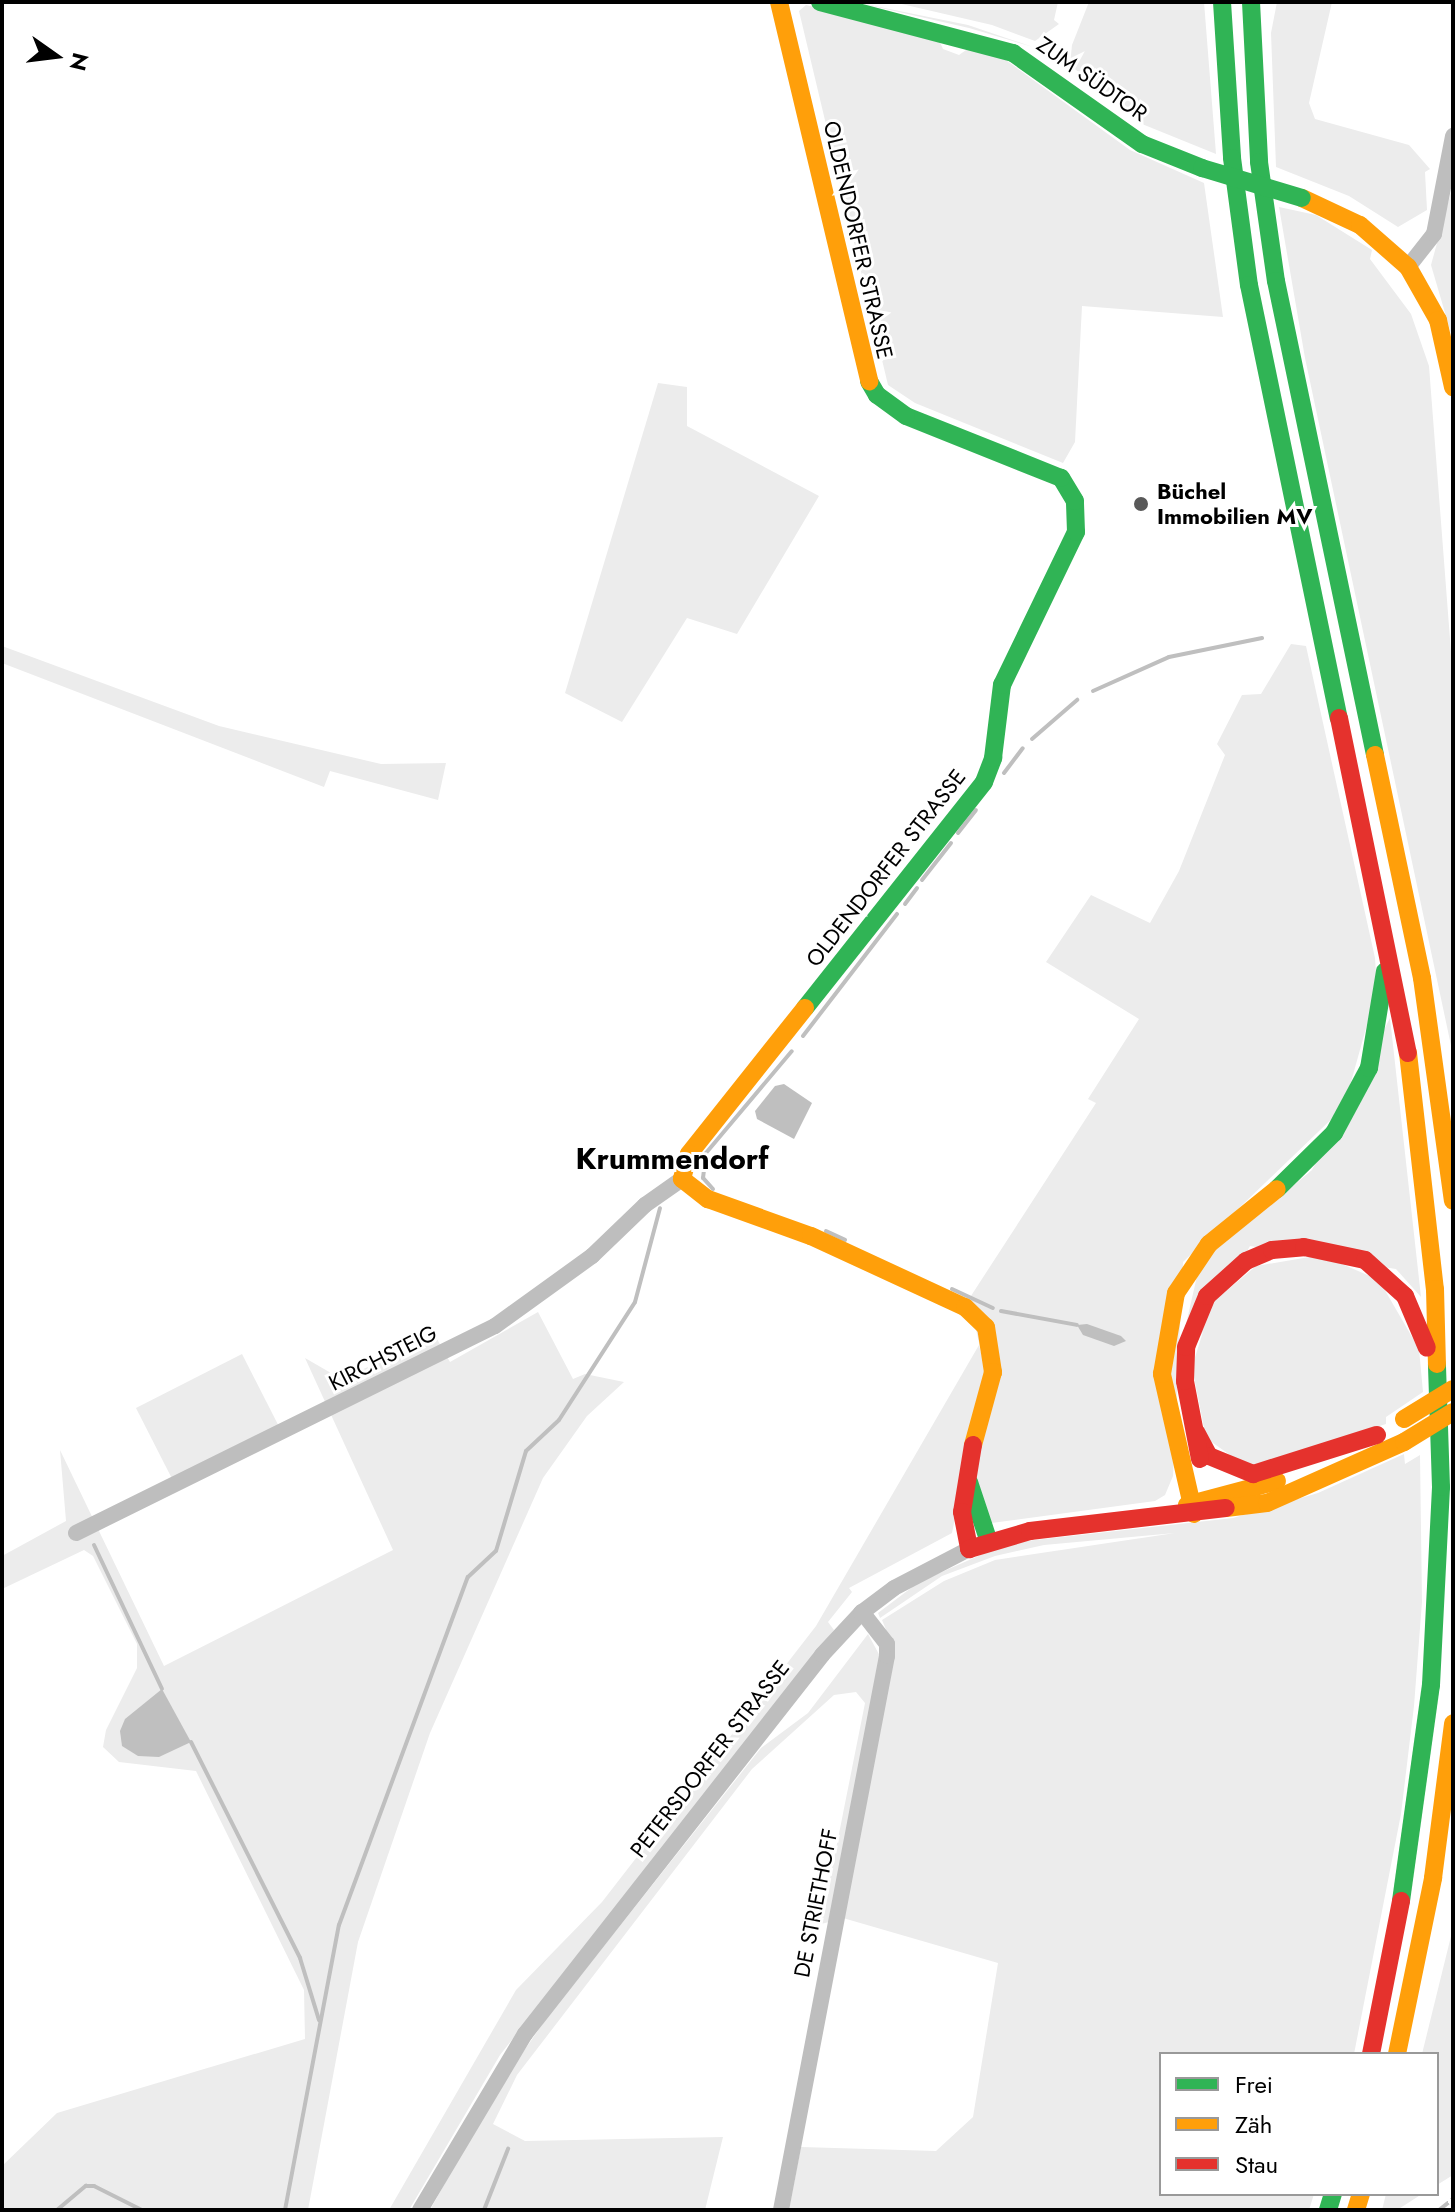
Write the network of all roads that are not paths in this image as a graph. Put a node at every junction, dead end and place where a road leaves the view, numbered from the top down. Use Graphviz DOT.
graph roads {
  1 [pos="779,2"];
  2 [pos="820,2"];
  3 [pos="1222,2"];
  4 [pos="1251,2"];
  5 [pos="1453,136"];
  6 [pos="1408,267"];
  7 [pos="1453,387"];
  8 [pos="1388,941"];
  9 [pos="682,1179"];
  10 [pos="1453,1201"];
  11 [pos="1453,1389"];
  12 [pos="1447,1410"];
  13 [pos="1195,1431"];
  14 [pos="1377,1435"];
  15 [pos="969,1481"];
  16 [pos="1213,1505"];
  17 [pos="1193,1508"];
  18 [pos="76,1533"];
  19 [pos="989,1542"];
  20 [pos="969,1549"];
  21 [pos="862,1612"];
  22 [pos="1453,1723"];
  23 [pos="1453,1762"];
  24 [pos="1447,1782"];
  25 [pos="1371,2052"];
  26 [pos="1397,2052"];
  27 [pos="420,2210"];
  28 [pos="781,2210"];
  1 -- 9 [label="main road, OLDENDORFER STRASSE"];
  2 -- 6 [label="main road, ZUM SÜDTOR, bridge"];
  3 -- 8 [label="main road"];
  4 -- 10 [label="main road"];
  5 -- 6 [label="street"];
  6 -- 7 [label="main road, ZUM SÜDTOR"];
  8 -- 12 [label="main road"];
  8 -- 17 [label="main road"];
  9 -- 15 [label="main road"];
  9 -- 18 [label="street, KIRCHSTEIG"];
  11 -- 14 [label="main road, PETERSDORFER STRASSE, bridge"];
  12 -- 13 [label="main road"];
  12 -- 16 [label="main road, PETERSDORFER STRASSE, bridge"];
  12 -- 25 [label="main road"];
  13 -- 14 [label="main road"];
  13 -- 16 [label="main road"];
  14 -- 16 [label="main road, PETERSDORFER STRASSE"];
  15 -- 19 [label="main road"];
  15 -- 20 [label="main road"];
  16 -- 17 [label="main road, PETERSDORFER STRASSE"];
  17 -- 19 [label="main road, PETERSDORFER STRASSE"];
  19 -- 20 [label="main road, PETERSDORFER STRASSE"];
  20 -- 21 [label="street, PETERSDORFER STRASSE"];
  21 -- 27 [label="street, PETERSDORFER STRASSE"];
  21 -- 28 [label="street, DE STRIETHOFF"];
  22 -- 24 [label="main road"];
  23 -- 24 [label="main road"];
  24 -- 26 [label="main road"];
}
